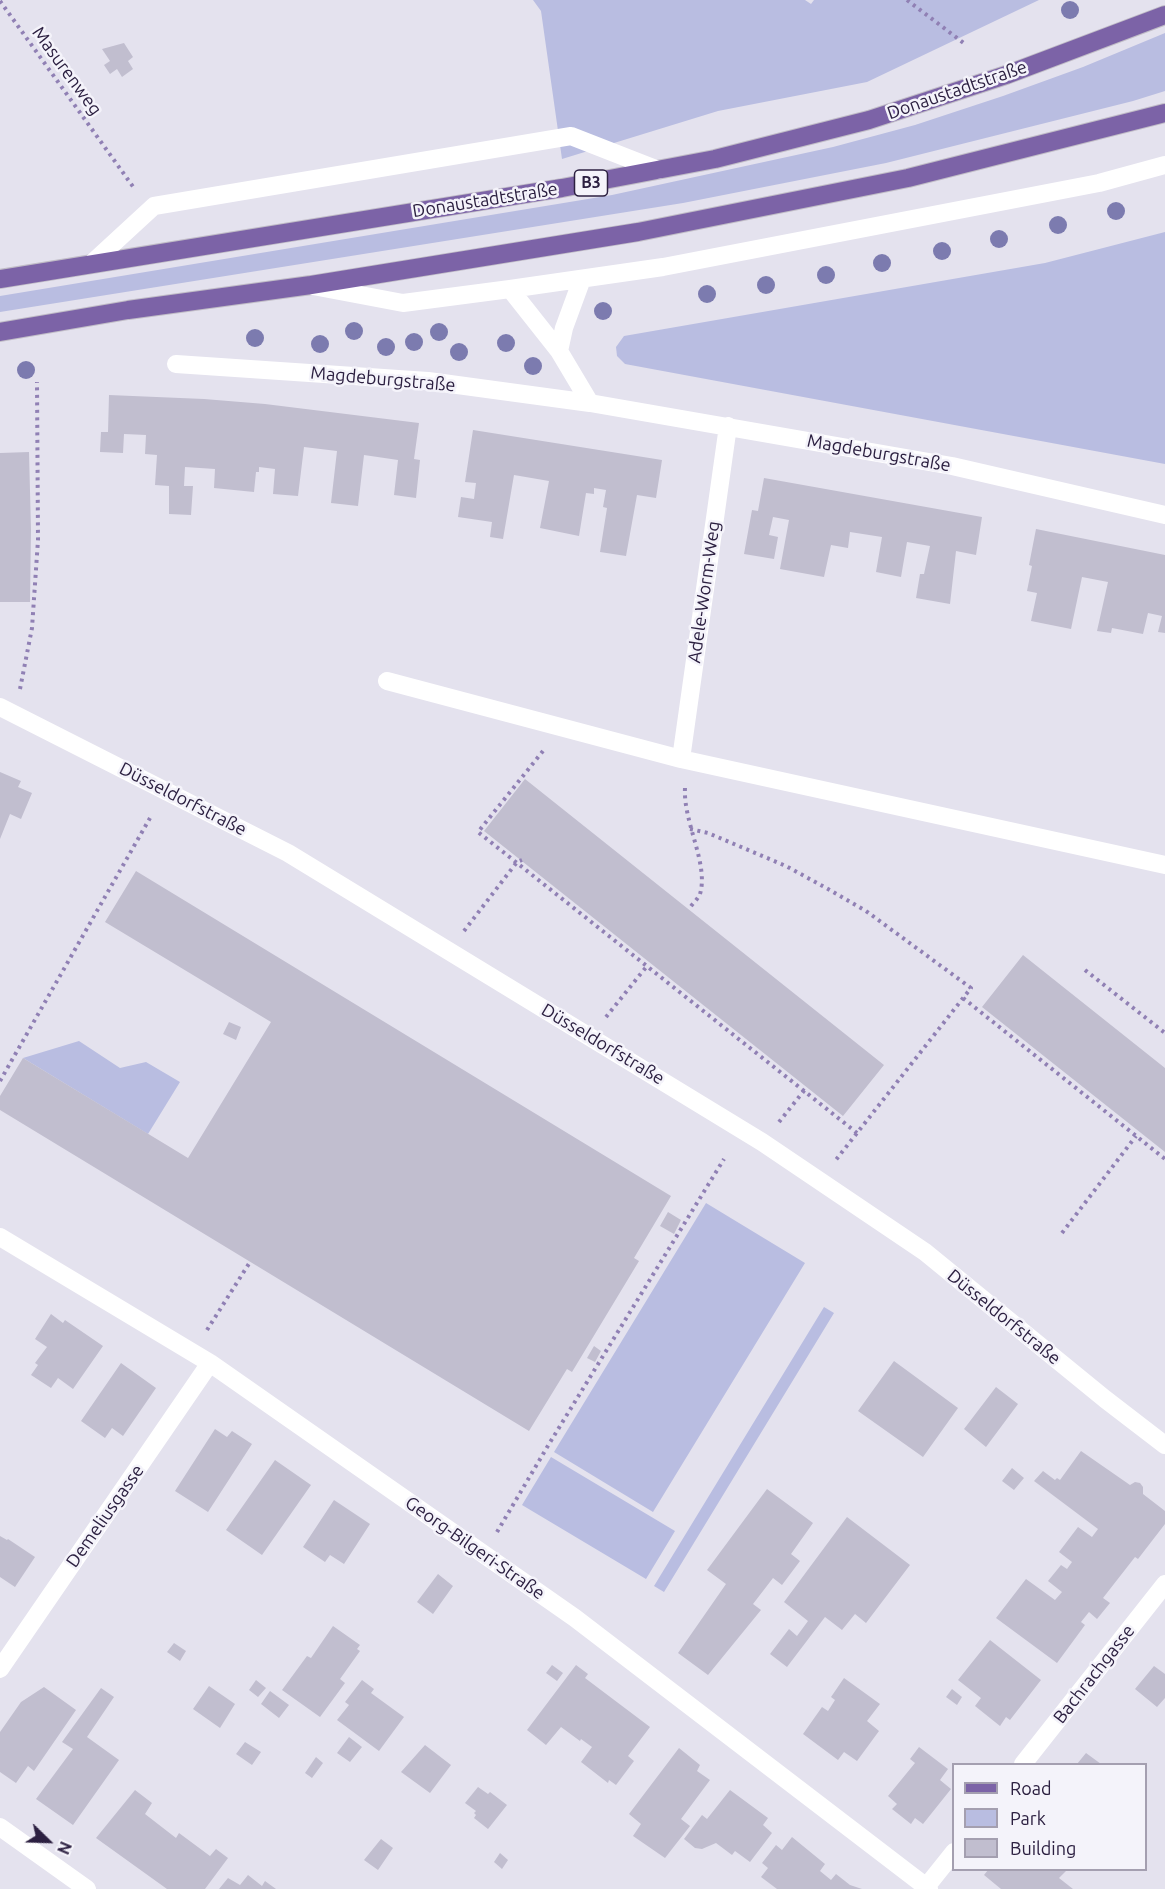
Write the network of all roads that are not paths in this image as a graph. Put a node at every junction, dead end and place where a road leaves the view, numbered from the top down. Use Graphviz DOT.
graph roads {
  1 [pos="1165,15"];
  2 [pos="1165,113"];
  3 [pos="1165,165"];
  4 [pos="658,170"];
  5 [pos="91,264"];
  6 [pos="0,279"];
  7 [pos="582,279"];
  8 [pos="311,285"];
  9 [pos="510,290"];
  10 [pos="0,332"];
  11 [pos="559,351"];
  12 [pos="176,364"];
  13 [pos="590,403"];
  14 [pos="728,426"];
  15 [pos="1165,515"];
  16 [pos="387,681"];
  17 [pos="0,707"];
  18 [pos="686,760"];
  19 [pos="1165,865"];
  20 [pos="0,1237"];
  21 [pos="210,1363"];
  22 [pos="1165,1445"];
  23 [pos="1165,1584"];
  24 [pos="0,1669"];
  25 [pos="1024,1763"];
  26 [pos="0,1827"];
  27 [pos="952,1855"];
  28 [pos="927,1888"];
  29 [pos="87,1889"];
  1 -- 4 [label="main road, Donaustadtstraße / B3"];
  2 -- 8 [label="main road"];
  3 -- 7 [label="street"];
  4 -- 5 [label="main road, Donaustadtstraße / B3"];
  4 -- 5 [label="street"];
  5 -- 6 [label="main road, Donaustadtstraße / B3"];
  7 -- 9 [label="street"];
  7 -- 11 [label="street"];
  8 -- 9 [label="street"];
  8 -- 10 [label="main road"];
  9 -- 11 [label="street"];
  11 -- 13 [label="street"];
  12 -- 13 [label="street, Magdeburgstraße"];
  13 -- 14 [label="street, Magdeburgstraße"];
  14 -- 15 [label="street, Magdeburgstraße"];
  14 -- 18 [label="street, Adele-Worm-Weg"];
  16 -- 18 [label="street"];
  17 -- 22 [label="street, Düsseldorfstraße"];
  18 -- 19 [label="street"];
  20 -- 21 [label="street, Georg-Bilgeri-Straße"];
  21 -- 24 [label="street, Demeliusgasse"];
  21 -- 28 [label="street, Georg-Bilgeri-Straße"];
  23 -- 25 [label="street, Bachrachgasse"];
  26 -- 29 [label="street"];
  27 -- 28 [label="street"];
}
